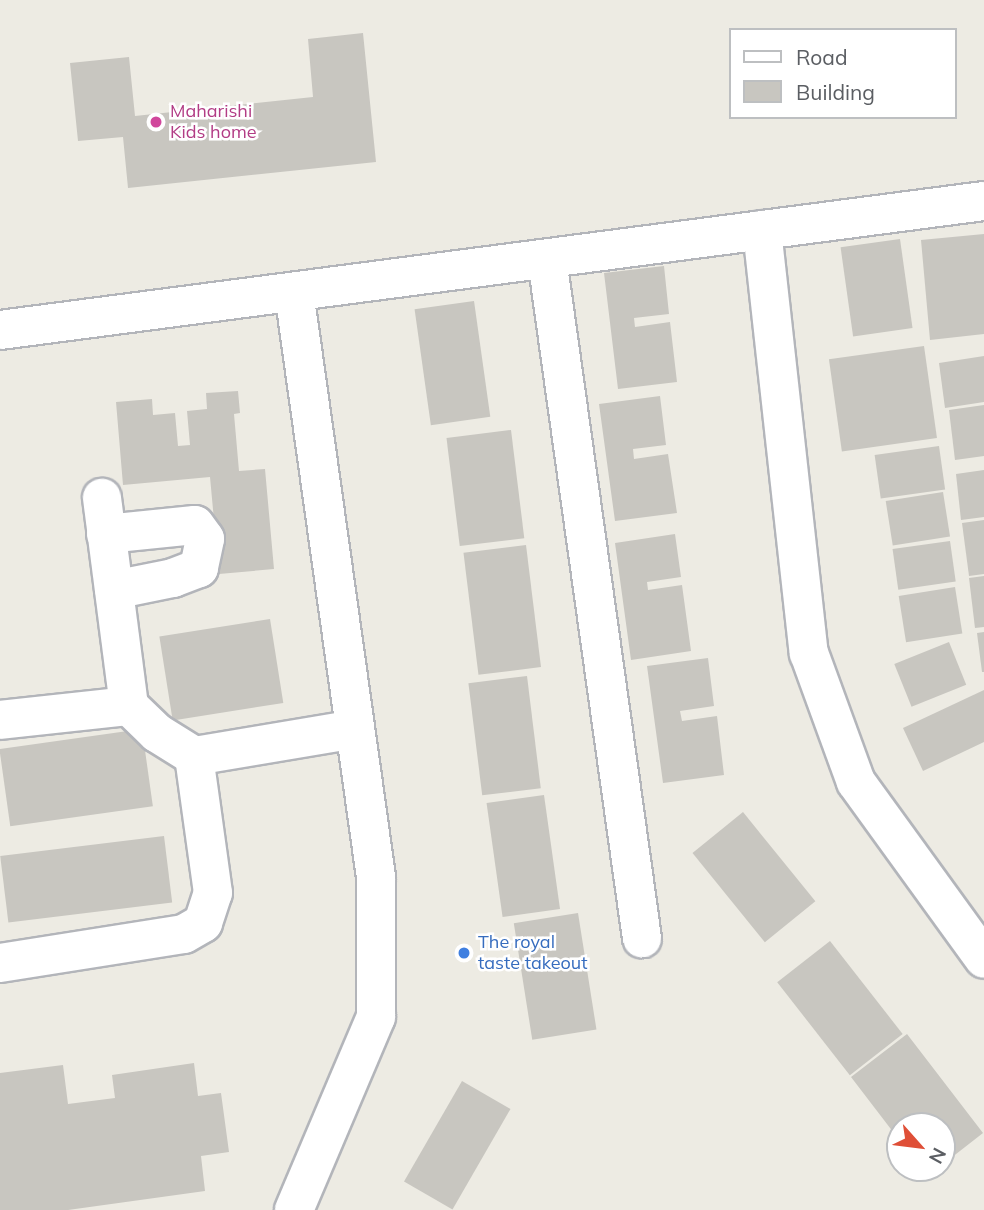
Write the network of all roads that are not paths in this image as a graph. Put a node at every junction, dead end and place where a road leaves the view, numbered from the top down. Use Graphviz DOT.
graph roads {
  1 [pos="984,201"];
  2 [pos="762,230"];
  3 [pos="547,259"];
  4 [pos="294,292"];
  5 [pos="0,330"];
  6 [pos="114,590"];
  7 [pos="129,706"];
  8 [pos="0,720"];
  9 [pos="355,729"];
  10 [pos="194,756"];
  11 [pos="642,938"];
  12 [pos="980,949"];
  13 [pos="0,963"];
  14 [pos="293,1210"];
  1 -- 2 [label="street"];
  2 -- 3 [label="street"];
  2 -- 12 [label="street"];
  3 -- 4 [label="street"];
  3 -- 11 [label="street"];
  4 -- 5 [label="street"];
  4 -- 9 [label="street"];
  6 -- 6 [label="street"];
  6 -- 7 [label="street"];
  7 -- 8 [label="street"];
  7 -- 10 [label="street"];
  9 -- 10 [label="street"];
  9 -- 14 [label="street"];
  10 -- 13 [label="street"];
}
